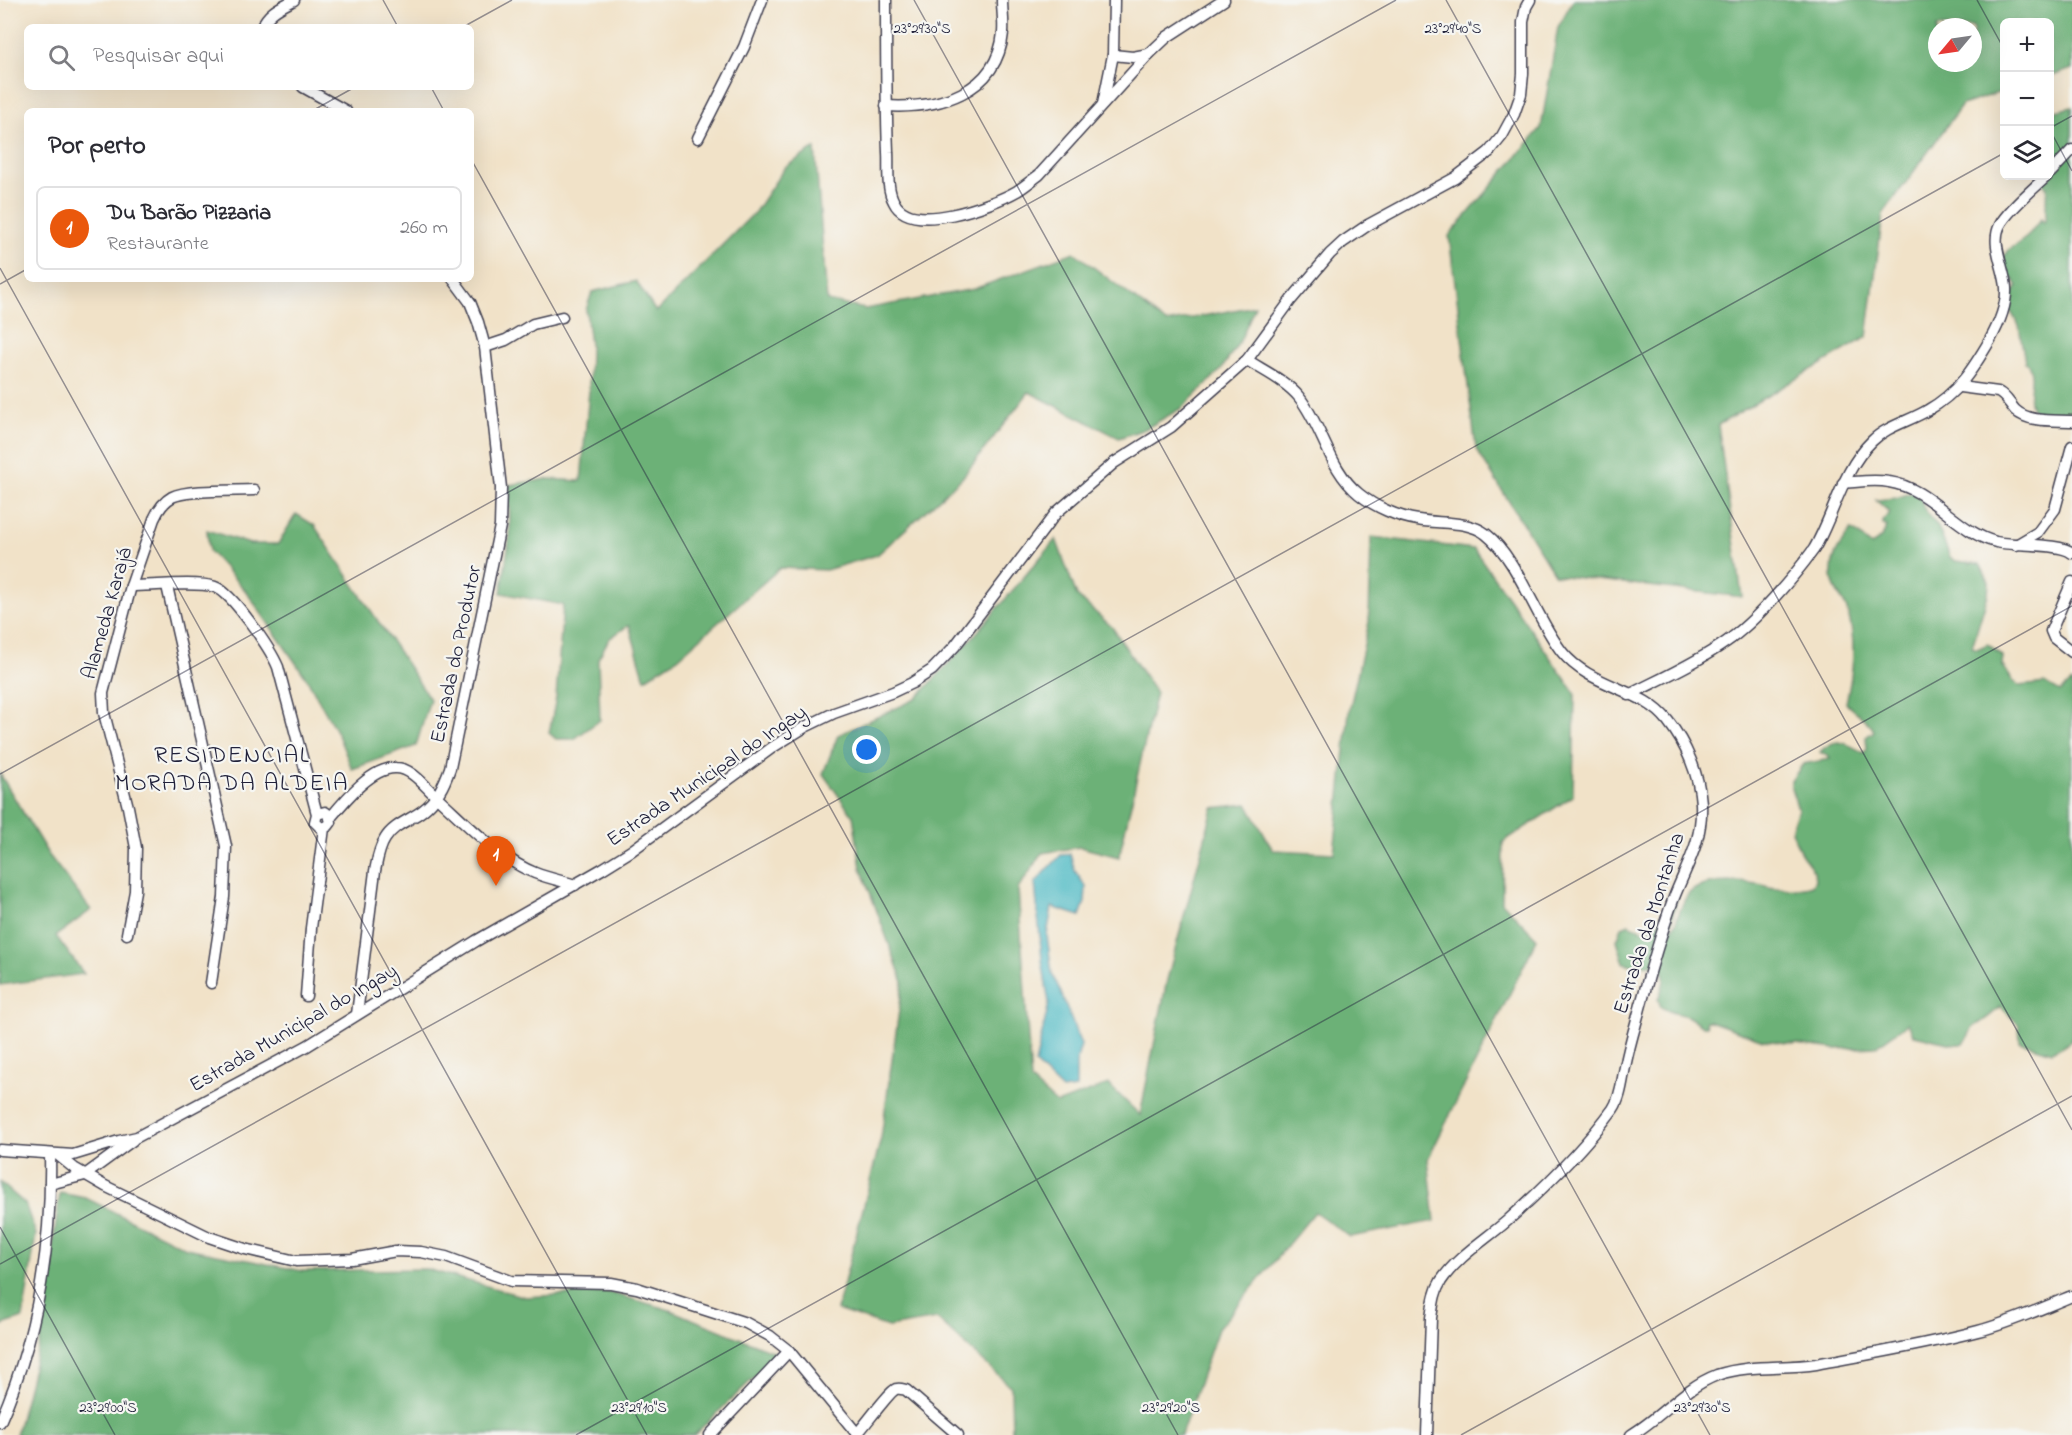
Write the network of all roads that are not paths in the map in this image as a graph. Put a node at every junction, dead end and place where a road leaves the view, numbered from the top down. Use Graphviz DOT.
graph roads {
  1 [pos="294,0"];
  2 [pos="762,0"];
  3 [pos="886,0"];
  4 [pos="1002,0"];
  5 [pos="1114,0"];
  6 [pos="1224,0"];
  7 [pos="1530,0"];
  8 [pos="264,24"];
  9 [pos="1149,54"];
  10 [pos="1113,55"];
  11 [pos="1109,75"];
  12 [pos="1124,81"];
  13 [pos="308,90"];
  14 [pos="1103,104"];
  15 [pos="886,106"];
  16 [pos="341,108"];
  17 [pos="698,138"];
  18 [pos="2072,150"];
  19 [pos="2054,168"];
  20 [pos="2042,180"];
  21 [pos="455,282"];
  22 [pos="562,317"];
  23 [pos="485,347"];
  24 [pos="1247,360"];
  25 [pos="1960,387"];
  26 [pos="2072,421"];
  27 [pos="2072,446"];
  28 [pos="1843,483"];
  29 [pos="254,490"];
  30 [pos="2016,545"];
  31 [pos="2072,553"];
  32 [pos="2072,582"];
  33 [pos="131,586"];
  34 [pos="167,586"];
  35 [pos="2072,652"];
  36 [pos="1629,695"];
  37 [pos="437,797"];
  38 [pos="317,814"];
  39 [pos="331,817"];
  40 [pos="324,828"];
  41 [pos="575,885"];
  42 [pos="128,934"];
  43 [pos="211,983"];
  44 [pos="306,996"];
  45 [pos="357,1014"];
  46 [pos="137,1137"];
  47 [pos="0,1150"];
  48 [pos="54,1155"];
  49 [pos="85,1175"];
  50 [pos="50,1184"];
  51 [pos="2072,1296"];
  52 [pos="789,1352"];
  53 [pos="0,1422"];
  54 [pos="857,1434"];
  55 [pos="710,1435"];
  56 [pos="957,1435"];
  57 [pos="1427,1435"];
  58 [pos="1631,1435"];
  1 -- 8 [label="street"];
  2 -- 17 [label="street"];
  3 -- 15 [label="street"];
  4 -- 15 [label="street"];
  5 -- 10 [label="street"];
  6 -- 9 [label="street"];
  7 -- 24 [label="street, Estrada Municipal do Ingay"];
  9 -- 10 [label="street"];
  9 -- 12 [label="street"];
  10 -- 11 [label="street"];
  11 -- 12 [label="street"];
  11 -- 14 [label="street"];
  12 -- 14 [label="street"];
  13 -- 16 [label="street"];
  14 -- 15 [label="street"];
  18 -- 19 [label="street"];
  20 -- 25 [label="street"];
  21 -- 23 [label="street, Estrada do Produtor"];
  22 -- 23 [label="street"];
  23 -- 37 [label="street, Estrada do Produtor"];
  24 -- 36 [label="street, Estrada da Montanha"];
  24 -- 41 [label="street, Estrada Municipal do Ingay"];
  25 -- 26 [label="street"];
  25 -- 28 [label="street"];
  27 -- 30 [label="street"];
  28 -- 30 [label="street"];
  28 -- 36 [label="street"];
  29 -- 33 [label="street, Alameda Karajá"];
  30 -- 31 [label="street"];
  32 -- 35 [label="street"];
  33 -- 34 [label="street"];
  33 -- 42 [label="street, Alameda Karajá"];
  34 -- 38 [label="street"];
  34 -- 43 [label="street"];
  36 -- 57 [label="street, Estrada da Montanha"];
  37 -- 39 [label="street"];
  37 -- 41 [label="street"];
  37 -- 45 [label="street, Estrada do Produtor"];
  38 -- 39 [label="street"];
  38 -- 40 [label="street"];
  39 -- 40 [label="street"];
  40 -- 44 [label="street"];
  41 -- 45 [label="street, Estrada Municipal do Ingay"];
  45 -- 46 [label="street, Estrada Municipal do Ingay"];
  46 -- 48 [label="street, Estrada Municipal do Ingay"];
  46 -- 49 [label="street, Estrada Municipal do Ingay"];
  47 -- 48 [label="street, Estrada Municipal do Ingay"];
  48 -- 49 [label="street"];
  48 -- 50 [label="street"];
  49 -- 50 [label="street, Estrada Municipal do Ingay"];
  49 -- 52 [label="street"];
  50 -- 53 [label="street"];
  51 -- 58 [label="street"];
  52 -- 54 [label="street"];
  52 -- 55 [label="street"];
  54 -- 56 [label="street"];
}
